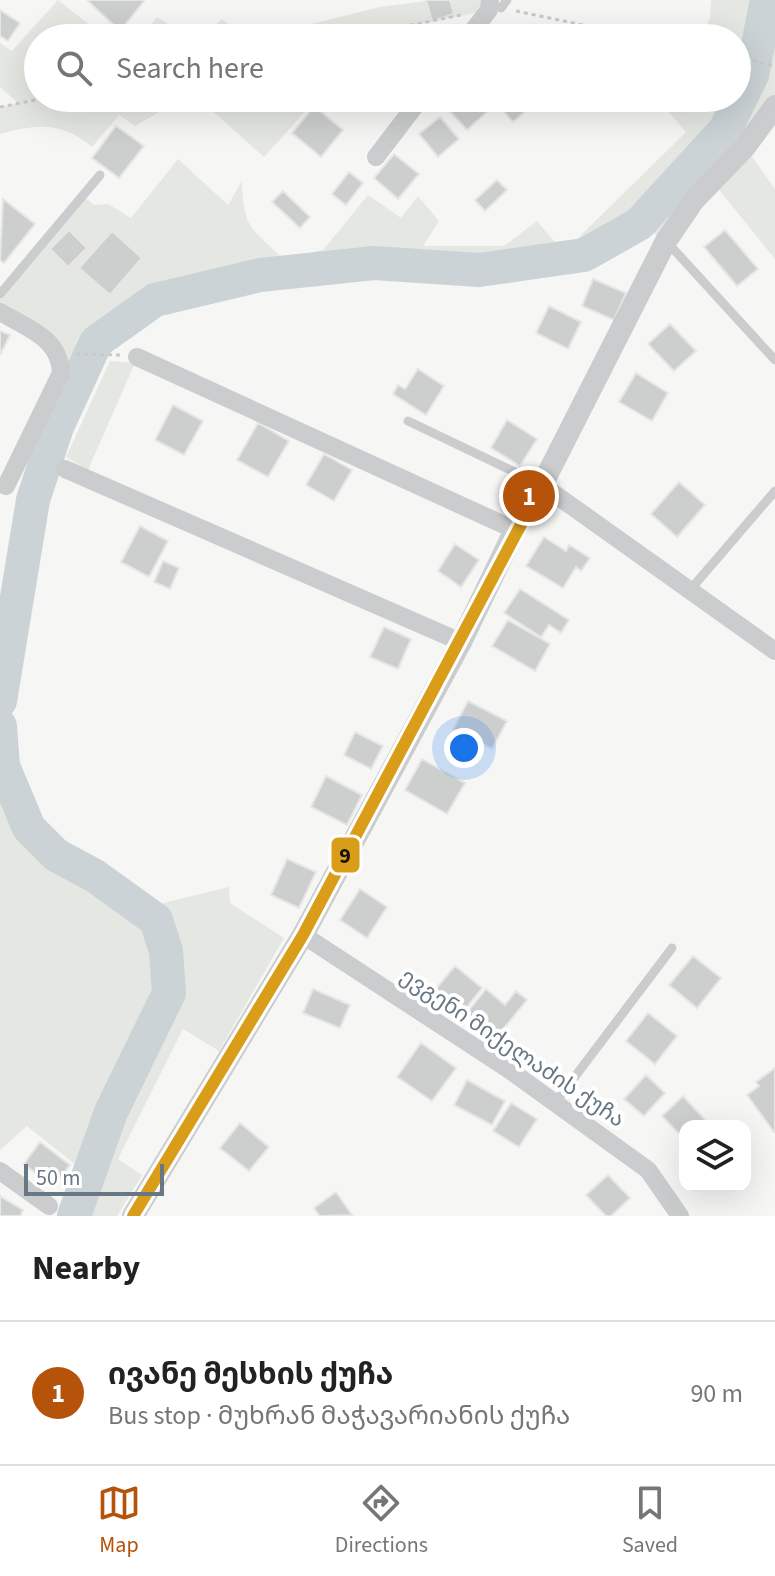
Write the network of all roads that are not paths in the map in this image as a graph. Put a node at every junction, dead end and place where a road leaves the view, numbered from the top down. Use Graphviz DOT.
graph roads {
  1 [pos="497,5"];
  2 [pos="480,24"];
  3 [pos="775,106"];
  4 [pos="410,112"];
  5 [pos="376,157"];
  6 [pos="100,175"];
  7 [pos="666,241"];
  8 [pos="0,294"];
  9 [pos="0,312"];
  10 [pos="128,356"];
  11 [pos="775,360"];
  12 [pos="408,421"];
  13 [pos="27,447"];
  14 [pos="0,461"];
  15 [pos="65,469"];
  16 [pos="542,485"];
  17 [pos="6,486"];
  18 [pos="775,491"];
  19 [pos="515,530"];
  20 [pos="690,590"];
  21 [pos="461,642"];
  22 [pos="775,651"];
  23 [pos="303,935"];
  24 [pos="672,948"];
  25 [pos="555,1103"];
  26 [pos="0,1171"];
  27 [pos="49,1206"];
  28 [pos="133,1216"];
  29 [pos="680,1216"];
  1 -- 2 [label="street"];
  3 -- 7 [label="street"];
  4 -- 5 [label="street"];
  6 -- 8 [label="lane"];
  7 -- 11 [label="lane"];
  7 -- 16 [label="street"];
  9 -- 13 [label="street"];
  10 -- 19 [label="street"];
  12 -- 16 [label="lane"];
  13 -- 14 [label="street"];
  13 -- 17 [label="street"];
  15 -- 21 [label="street"];
  16 -- 19 [label="street"];
  16 -- 20 [label="street"];
  18 -- 20 [label="lane"];
  19 -- 21 [label="street"];
  20 -- 22 [label="street"];
  21 -- 23 [label="street"];
  23 -- 25 [label="street, ევგენი მიქელაძის ქუჩა"];
  23 -- 28 [label="street"];
  24 -- 25 [label="lane"];
  25 -- 29 [label="street, ევგენი მიქელაძის ქუჩა"];
  26 -- 27 [label="street"];
}
